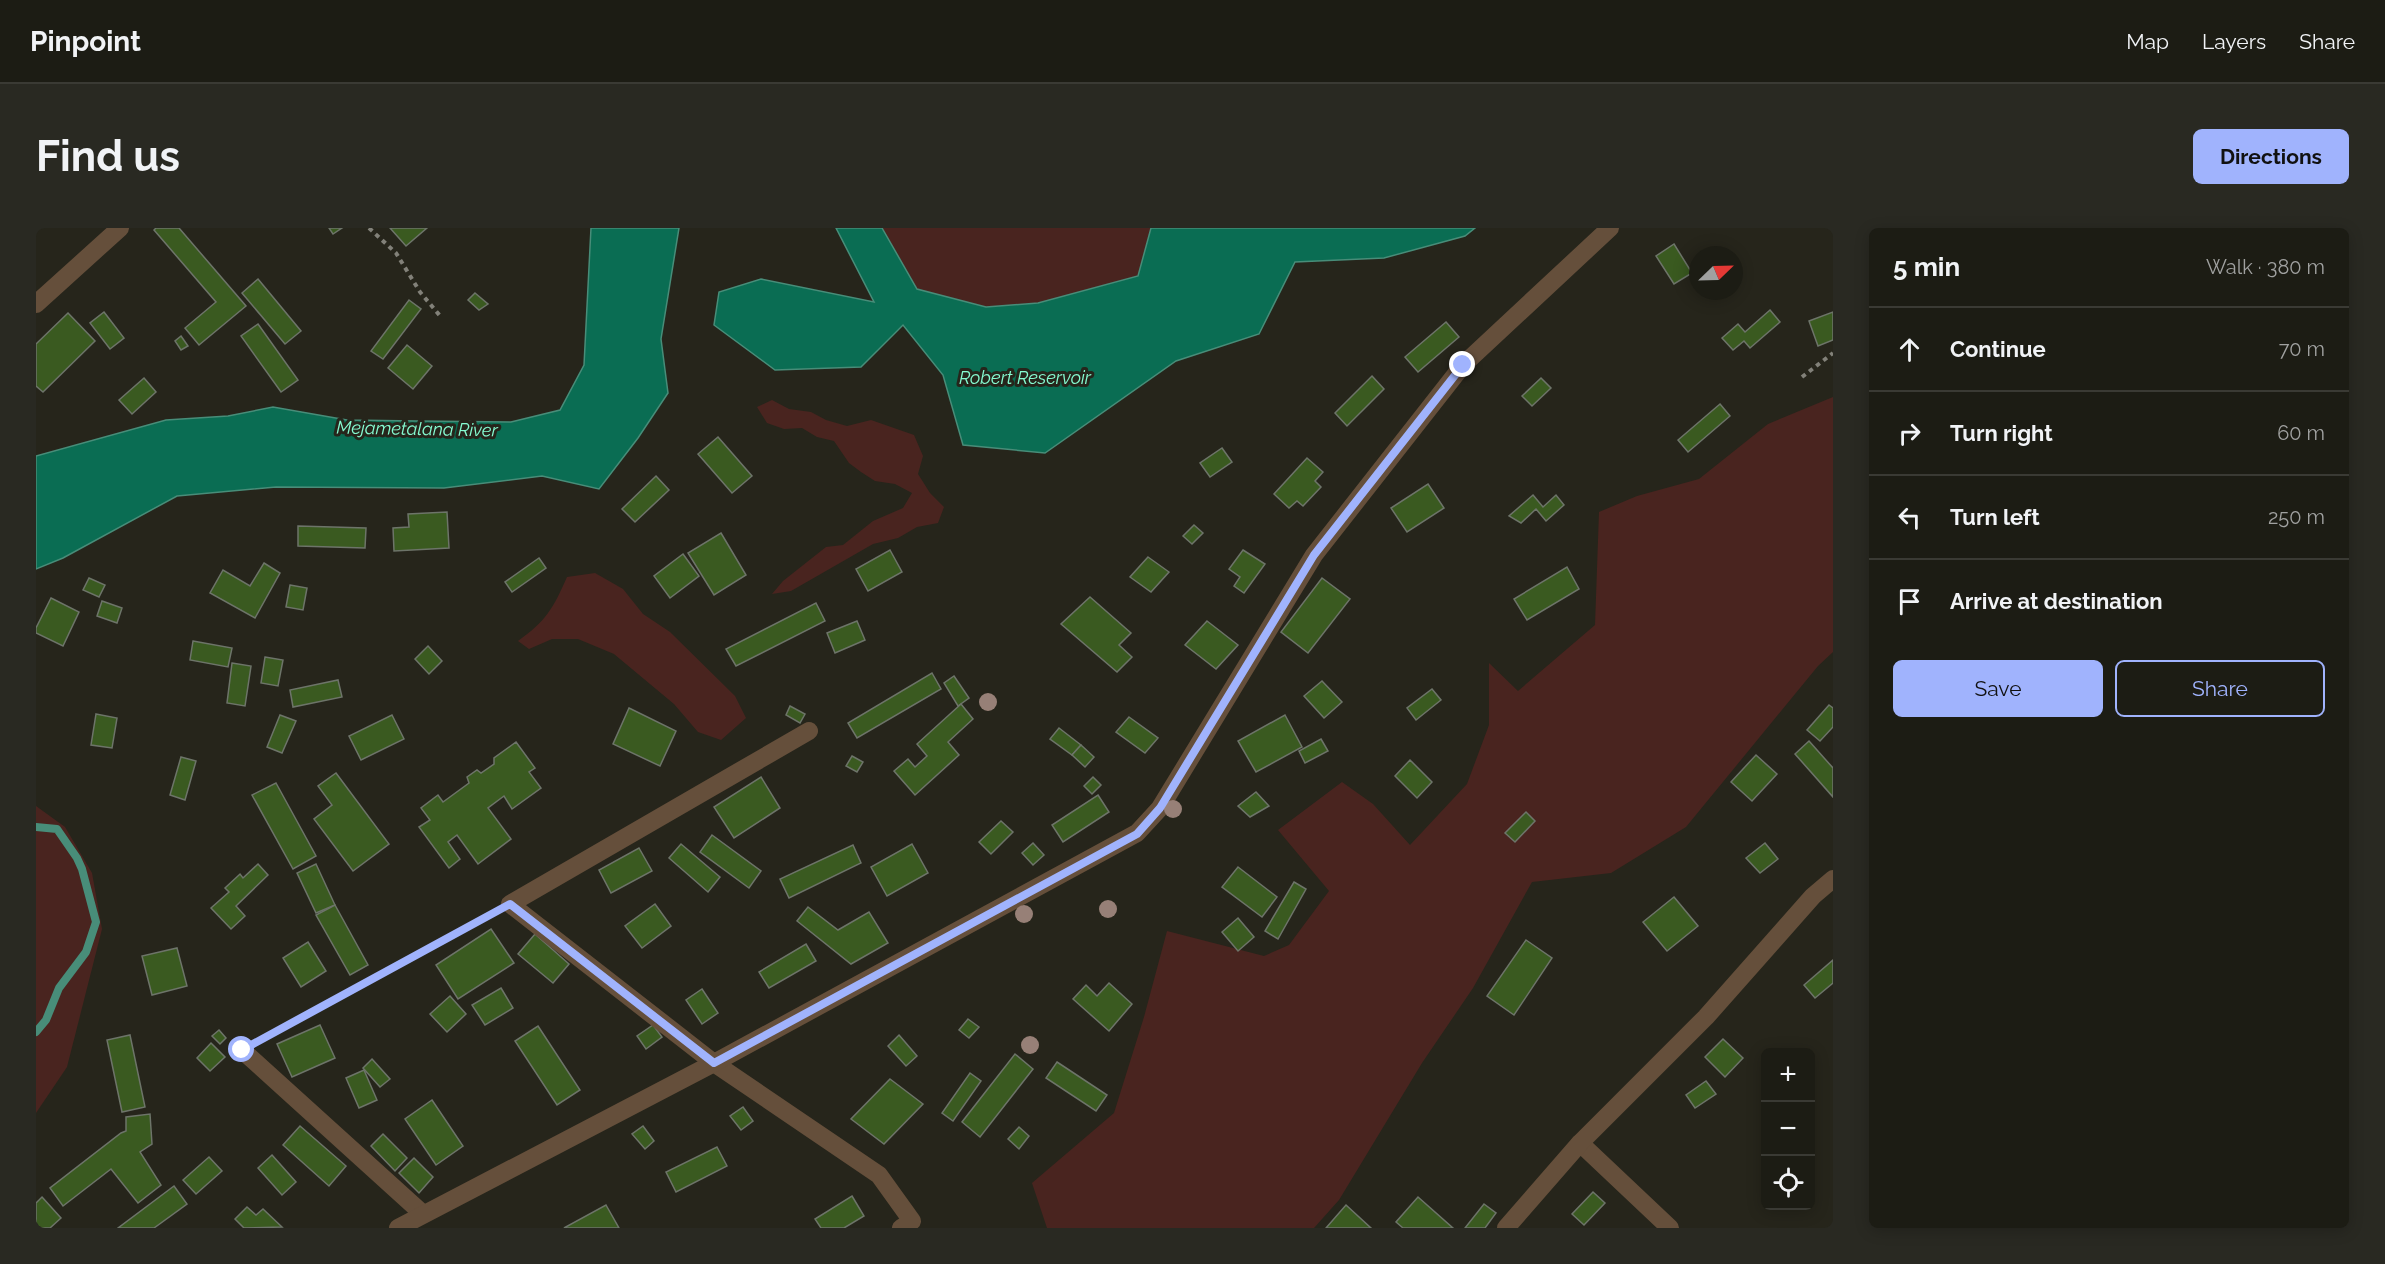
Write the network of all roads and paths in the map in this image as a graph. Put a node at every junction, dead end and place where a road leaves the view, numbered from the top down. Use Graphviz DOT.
graph roads {
  1 [pos="119,228"];
  2 [pos="369,228"];
  3 [pos="1610,228"];
  4 [pos="36,304"];
  5 [pos="441,317"];
  6 [pos="1833,354"];
  7 [pos="1802,377"];
  8 [pos="809,731"];
  9 [pos="1833,879"];
  10 [pos="510,904"];
  11 [pos="242,1050"];
  12 [pos="714,1063"];
  13 [pos="1580,1143"];
  14 [pos="423,1214"];
  15 [pos="398,1228"];
  16 [pos="901,1228"];
  17 [pos="1506,1228"];
  18 [pos="1670,1228"];
  1 -- 4 [label="street"];
  2 -- 5 [label="path"];
  3 -- 12 [label="street"];
  6 -- 7 [label="path"];
  8 -- 10 [label="street"];
  9 -- 13 [label="street"];
  10 -- 11 [label="path"];
  10 -- 12 [label="street"];
  11 -- 14 [label="street"];
  12 -- 14 [label="street"];
  12 -- 16 [label="street"];
  13 -- 17 [label="street"];
  13 -- 18 [label="street"];
  14 -- 15 [label="street"];
}
